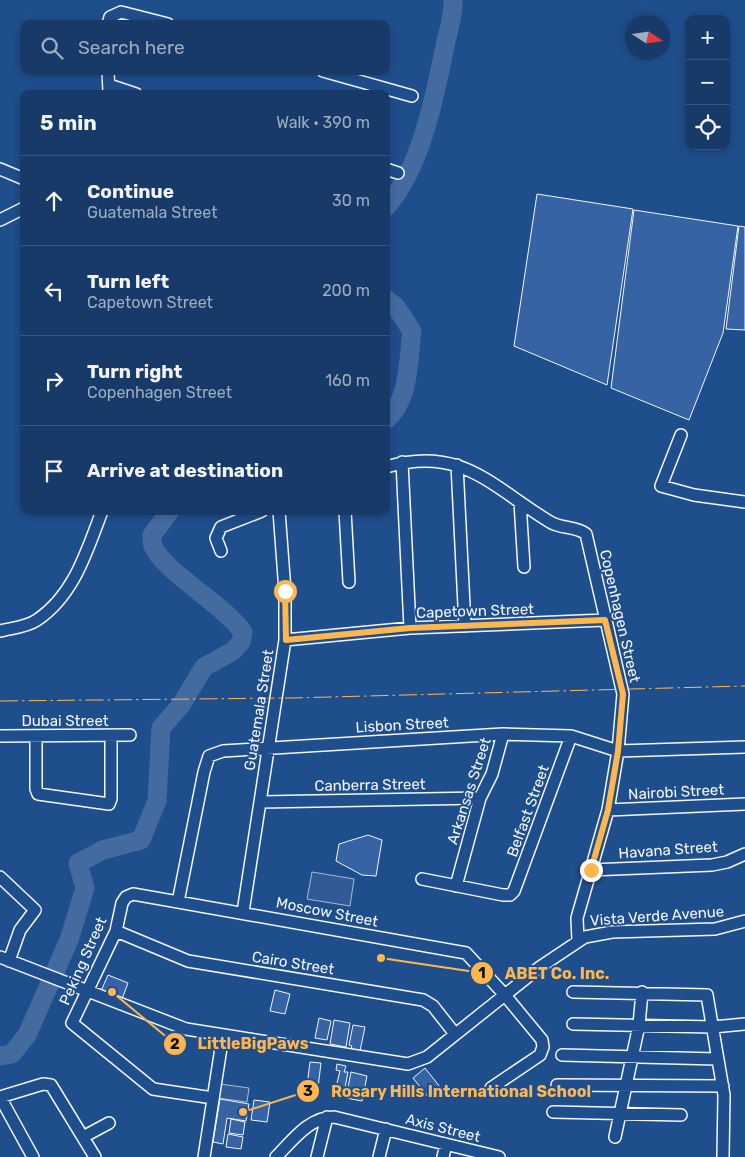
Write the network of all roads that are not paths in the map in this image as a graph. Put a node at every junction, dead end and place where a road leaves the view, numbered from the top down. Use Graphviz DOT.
graph roads {
  1 [pos="109,20"];
  2 [pos="152,20"];
  3 [pos="108,75"];
  4 [pos="337,75"];
  5 [pos="109,90"];
  6 [pos="412,96"];
  7 [pos="0,169"];
  8 [pos="390,170"];
  9 [pos="398,173"];
  10 [pos="20,177"];
  11 [pos="20,210"];
  12 [pos="0,220"];
  13 [pos="681,434"];
  14 [pos="402,462"];
  15 [pos="390,466"];
  16 [pos="457,466"];
  17 [pos="520,502"];
  18 [pos="745,502"];
  19 [pos="101,515"];
  20 [pos="252,515"];
  21 [pos="279,515"];
  22 [pos="345,515"];
  23 [pos="221,551"];
  24 [pos="524,567"];
  25 [pos="349,582"];
  26 [pos="605,620"];
  27 [pos="465,626"];
  28 [pos="410,628"];
  29 [pos="0,631"];
  30 [pos="286,640"];
  31 [pos="503,734"];
  32 [pos="130,735"];
  33 [pos="0,736"];
  34 [pos="36,736"];
  35 [pos="110,736"];
  36 [pos="571,736"];
  37 [pos="745,747"];
  38 [pos="267,748"];
  39 [pos="618,751"];
  40 [pos="480,798"];
  41 [pos="260,802"];
  42 [pos="745,804"];
  43 [pos="608,810"];
  44 [pos="745,854"];
  45 [pos="591,870"];
  46 [pos="0,876"];
  47 [pos="422,879"];
  48 [pos="456,886"];
  49 [pos="126,897"];
  50 [pos="178,902"];
  51 [pos="243,912"];
  52 [pos="745,922"];
  53 [pos="116,931"];
  54 [pos="578,940"];
  55 [pos="4,959"];
  56 [pos="86,991"];
  57 [pos="573,992"];
  58 [pos="642,992"];
  59 [pos="504,994"];
  60 [pos="573,1024"];
  61 [pos="745,1024"];
  62 [pos="639,1026"];
  63 [pos="713,1027"];
  64 [pos="456,1034"];
  65 [pos="224,1035"];
  66 [pos="562,1055"];
  67 [pos="632,1057"];
  68 [pos="717,1059"];
  69 [pos="557,1085"];
  70 [pos="626,1085"];
  71 [pos="722,1086"];
  72 [pos="491,1088"];
  73 [pos="0,1097"];
  74 [pos="213,1098"];
  75 [pos="553,1112"];
  76 [pos="620,1113"];
  77 [pos="681,1114"];
  78 [pos="327,1117"];
  79 [pos="109,1123"];
  80 [pos="386,1129"];
  81 [pos="83,1137"];
  82 [pos="616,1137"];
  83 [pos="446,1144"];
  84 [pos="33,1157"];
  85 [pos="95,1157"];
  86 [pos="204,1157"];
  87 [pos="276,1157"];
  88 [pos="317,1157"];
  89 [pos="379,1157"];
  90 [pos="443,1157"];
  91 [pos="499,1157"];
  92 [pos="723,1157"];
  1 -- 2 [label="street"];
  3 -- 5 [label="street"];
  4 -- 6 [label="street"];
  7 -- 10 [label="street"];
  8 -- 9 [label="street"];
  11 -- 12 [label="street"];
  13 -- 18 [label="street"];
  14 -- 15 [label="street"];
  14 -- 16 [label="street"];
  14 -- 28 [label="street"];
  16 -- 17 [label="street"];
  16 -- 27 [label="street"];
  17 -- 24 [label="street"];
  17 -- 26 [label="street, Copenhagen Street"];
  19 -- 29 [label="street"];
  20 -- 23 [label="street"];
  21 -- 30 [label="street, Guatemala Street"];
  22 -- 25 [label="street"];
  26 -- 27 [label="street, Capetown Street"];
  26 -- 39 [label="street, Copenhagen Street"];
  27 -- 28 [label="street, Capetown Street"];
  28 -- 30 [label="street, Capetown Street"];
  30 -- 38 [label="street, Guatemala Street"];
  31 -- 36 [label="street, Lisbon Street"];
  31 -- 38 [label="street, Lisbon Street"];
  31 -- 40 [label="street, Arkansas Street"];
  32 -- 35 [label="street, Dubai Street"];
  33 -- 34 [label="street, Dubai Street"];
  34 -- 35 [label="street, Dubai Street"];
  34 -- 35 [label="street"];
  36 -- 39 [label="street, Lisbon Street"];
  36 -- 48 [label="street, Belfast Street"];
  37 -- 39 [label="street, Lisbon Street"];
  38 -- 41 [label="street, Guatemala Street"];
  38 -- 50 [label="street, Lisbon Street"];
  39 -- 43 [label="street, Copenhagen Street"];
  40 -- 41 [label="street, Canberra Street"];
  40 -- 48 [label="street, Arkansas Street"];
  41 -- 51 [label="street, Guatemala Street"];
  42 -- 43 [label="street, Nairobi Street"];
  43 -- 45 [label="street, Copenhagen Street"];
  44 -- 45 [label="street, Havana Street"];
  45 -- 54 [label="street, Copenhagen Street"];
  46 -- 55 [label="street"];
  47 -- 48 [label="street"];
  49 -- 50 [label="street, Moscow Street"];
  49 -- 53 [label="street, Peking Street"];
  50 -- 51 [label="street, Moscow Street"];
  51 -- 59 [label="street, Moscow Street"];
  52 -- 54 [label="street, Vista Verde Avenue"];
  53 -- 56 [label="street, Peking Street"];
  53 -- 64 [label="street, Cairo Street"];
  54 -- 59 [label="street, Vista Verde Avenue"];
  55 -- 56 [label="street, Vista Verde Avenue"];
  56 -- 65 [label="street, Vista Verde Avenue"];
  56 -- 74 [label="street, Peking Street"];
  57 -- 58 [label="street"];
  58 -- 62 [label="street"];
  58 -- 63 [label="street"];
  59 -- 64 [label="street, Vista Verde Avenue"];
  59 -- 72 [label="street, Moscow Street"];
  60 -- 62 [label="street"];
  61 -- 63 [label="street"];
  62 -- 63 [label="street"];
  62 -- 67 [label="street"];
  63 -- 68 [label="street"];
  64 -- 65 [label="street, Vista Verde Avenue"];
  65 -- 74 [label="street"];
  66 -- 67 [label="street"];
  67 -- 68 [label="street"];
  67 -- 70 [label="street"];
  68 -- 71 [label="street"];
  69 -- 70 [label="street"];
  70 -- 71 [label="street"];
  70 -- 76 [label="street"];
  71 -- 92 [label="street"];
  73 -- 81 [label="street"];
  73 -- 84 [label="street"];
  74 -- 86 [label="street"];
  75 -- 76 [label="street"];
  76 -- 77 [label="street"];
  76 -- 82 [label="street"];
  78 -- 80 [label="street, Axis Street"];
  78 -- 87 [label="street"];
  78 -- 88 [label="street"];
  79 -- 81 [label="street"];
  80 -- 83 [label="street, Axis Street"];
  80 -- 89 [label="street"];
  81 -- 85 [label="street"];
  83 -- 90 [label="street"];
  83 -- 91 [label="street, Axis Street"];
}
